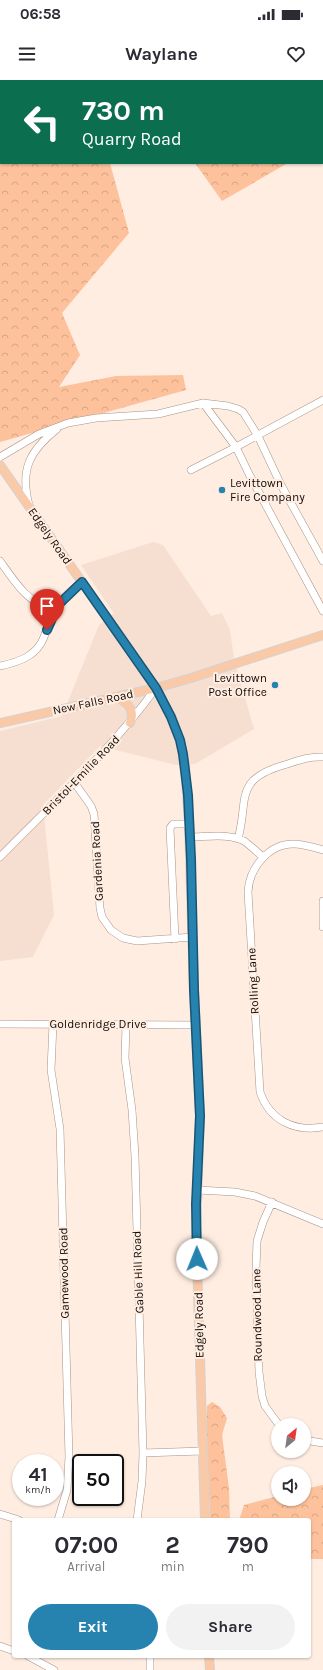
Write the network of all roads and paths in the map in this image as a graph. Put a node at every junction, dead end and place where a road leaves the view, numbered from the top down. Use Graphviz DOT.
graph roads {
  1 [pos="323,400"];
  2 [pos="203,404"];
  3 [pos="62,425"];
  4 [pos="258,436"];
  5 [pos="236,447"];
  6 [pos="0,457"];
  7 [pos="0,465"];
  8 [pos="191,470"];
  9 [pos="30,507"];
  10 [pos="0,561"];
  11 [pos="323,561"];
  12 [pos="82,582"];
  13 [pos="323,611"];
  14 [pos="54,612"];
  15 [pos="323,635"];
  16 [pos="0,666"];
  17 [pos="156,688"];
  18 [pos="116,697"];
  19 [pos="0,723"];
  20 [pos="130,723"];
  21 [pos="323,757"];
  22 [pos="74,782"];
  23 [pos="189,824"];
  24 [pos="190,837"];
  25 [pos="238,839"];
  26 [pos="323,850"];
  27 [pos="0,857"];
  28 [pos="264,857"];
  29 [pos="323,901"];
  30 [pos="323,927"];
  31 [pos="193,937"];
  32 [pos="175,939"];
  33 [pos="0,1024"];
  34 [pos="53,1024"];
  35 [pos="126,1025"];
  36 [pos="196,1025"];
  37 [pos="323,1127"];
  38 [pos="197,1190"];
  39 [pos="272,1202"];
  40 [pos="323,1224"];
  41 [pos="274,1418"];
  42 [pos="311,1441"];
  43 [pos="323,1443"];
  44 [pos="202,1451"];
  45 [pos="143,1453"];
  46 [pos="0,1514"];
  47 [pos="13,1518"];
  48 [pos="59,1518"];
  49 [pos="137,1518"];
  50 [pos="205,1518"];
  51 [pos="0,1646"];
  52 [pos="12,1650"];
  53 [pos="32,1658"];
  54 [pos="150,1658"];
  55 [pos="209,1658"];
  56 [pos="54,1670"];
  57 [pos="150,1670"];
  58 [pos="210,1670"];
  1 -- 4 [label="street"];
  2 -- 3 [label="street"];
  2 -- 4 [label="street"];
  2 -- 5 [label="street"];
  3 -- 6 [label="street"];
  3 -- 9 [label="street"];
  4 -- 5 [label="street"];
  4 -- 11 [label="street"];
  5 -- 8 [label="street"];
  5 -- 13 [label="street"];
  7 -- 9 [label="main road, Edgely Road"];
  9 -- 12 [label="main road, Edgely Road"];
  10 -- 14 [label="street"];
  12 -- 14 [label="street"];
  12 -- 17 [label="main road, Edgely Road"];
  14 -- 16 [label="street"];
  15 -- 17 [label="main road, New Falls Road"];
  17 -- 18 [label="main road, New Falls Road"];
  17 -- 20 [label="street, Bristol-Emilie Road"];
  17 -- 23 [label="main road, Edgely Road"];
  18 -- 19 [label="main road, New Falls Road"];
  18 -- 20 [label="main road"];
  20 -- 22 [label="street, Bristol-Emilie Road"];
  21 -- 25 [label="street"];
  22 -- 27 [label="street, Bristol-Emilie Road"];
  22 -- 32 [label="street, Gardenia Road"];
  23 -- 24 [label="main road, Edgely Road"];
  23 -- 32 [label="street"];
  24 -- 25 [label="street"];
  24 -- 31 [label="main road, Edgely Road"];
  25 -- 28 [label="street"];
  26 -- 28 [label="street, Rolling Lane"];
  28 -- 37 [label="street, Rolling Lane"];
  29 -- 30 [label="street"];
  31 -- 32 [label="street, Gardenia Road"];
  31 -- 36 [label="main road, Edgely Road"];
  33 -- 34 [label="street, Goldenridge Drive"];
  34 -- 35 [label="street, Goldenridge Drive"];
  34 -- 48 [label="street, Gamewood Road"];
  35 -- 36 [label="street, Goldenridge Drive"];
  35 -- 45 [label="street, Gable Hill Road"];
  36 -- 38 [label="main road, Edgely Road"];
  38 -- 39 [label="street"];
  38 -- 44 [label="main road, Edgely Road"];
  39 -- 40 [label="street"];
  39 -- 41 [label="street, Roundwood Lane"];
  42 -- 43 [label="street"];
  44 -- 45 [label="street"];
  44 -- 50 [label="main road, Edgely Road"];
  45 -- 49 [label="street, Gable Hill Road"];
  46 -- 47 [label="street"];
  51 -- 52 [label="street"];
  53 -- 56 [label="street"];
  54 -- 57 [label="street"];
  55 -- 58 [label="main road"];
}
